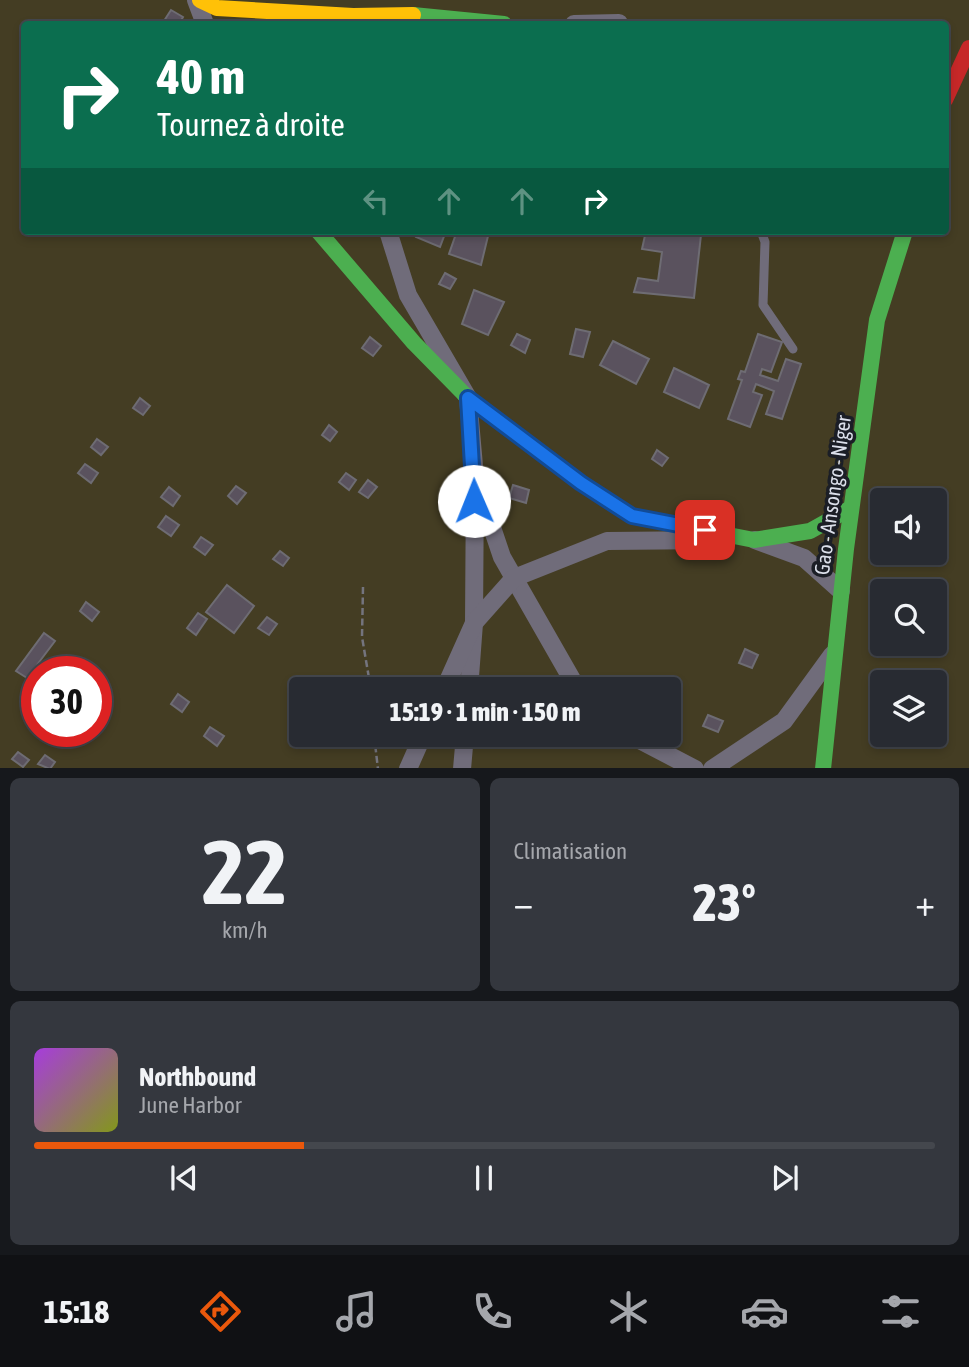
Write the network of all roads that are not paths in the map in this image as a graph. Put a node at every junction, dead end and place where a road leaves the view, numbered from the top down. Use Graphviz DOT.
graph roads {
  1 [pos="198,0"];
  2 [pos="414,13"];
  3 [pos="204,21"];
  4 [pos="480,21"];
  5 [pos="969,48"];
  6 [pos="949,90"];
  7 [pos="321,235"];
  8 [pos="389,235"];
  9 [pos="762,235"];
  10 [pos="904,235"];
  11 [pos="793,348"];
  12 [pos="468,398"];
  13 [pos="475,477"];
  14 [pos="851,508"];
  15 [pos="754,540"];
  16 [pos="514,578"];
  17 [pos="841,591"];
  18 [pos="474,623"];
  19 [pos="835,650"];
  20 [pos="450,677"];
  21 [pos="469,677"];
  22 [pos="571,677"];
  23 [pos="418,747"];
  24 [pos="464,747"];
  25 [pos="654,747"];
  26 [pos="408,768"];
  27 [pos="462,768"];
  28 [pos="695,768"];
  29 [pos="712,768"];
  30 [pos="823,768"];
  1 -- 2 [label="street"];
  1 -- 3 [label="street"];
  2 -- 4 [label="street"];
  5 -- 6 [label="street"];
  7 -- 12 [label="street"];
  8 -- 12 [label="street"];
  9 -- 11 [label="lane"];
  10 -- 14 [label="street, Gao - Ansongo - Niger"];
  12 -- 13 [label="street"];
  12 -- 15 [label="street"];
  13 -- 16 [label="street"];
  13 -- 18 [label="street"];
  14 -- 15 [label="street"];
  14 -- 17 [label="street, Gao - Ansongo - Niger"];
  15 -- 16 [label="street"];
  15 -- 17 [label="street"];
  16 -- 18 [label="street"];
  16 -- 22 [label="street"];
  17 -- 19 [label="street, Gao - Ansongo - Niger"];
  18 -- 20 [label="street"];
  18 -- 21 [label="street"];
  19 -- 29 [label="street"];
  19 -- 30 [label="street, Gao - Ansongo - Niger"];
  23 -- 26 [label="street"];
  24 -- 27 [label="street"];
  25 -- 28 [label="street"];
}
